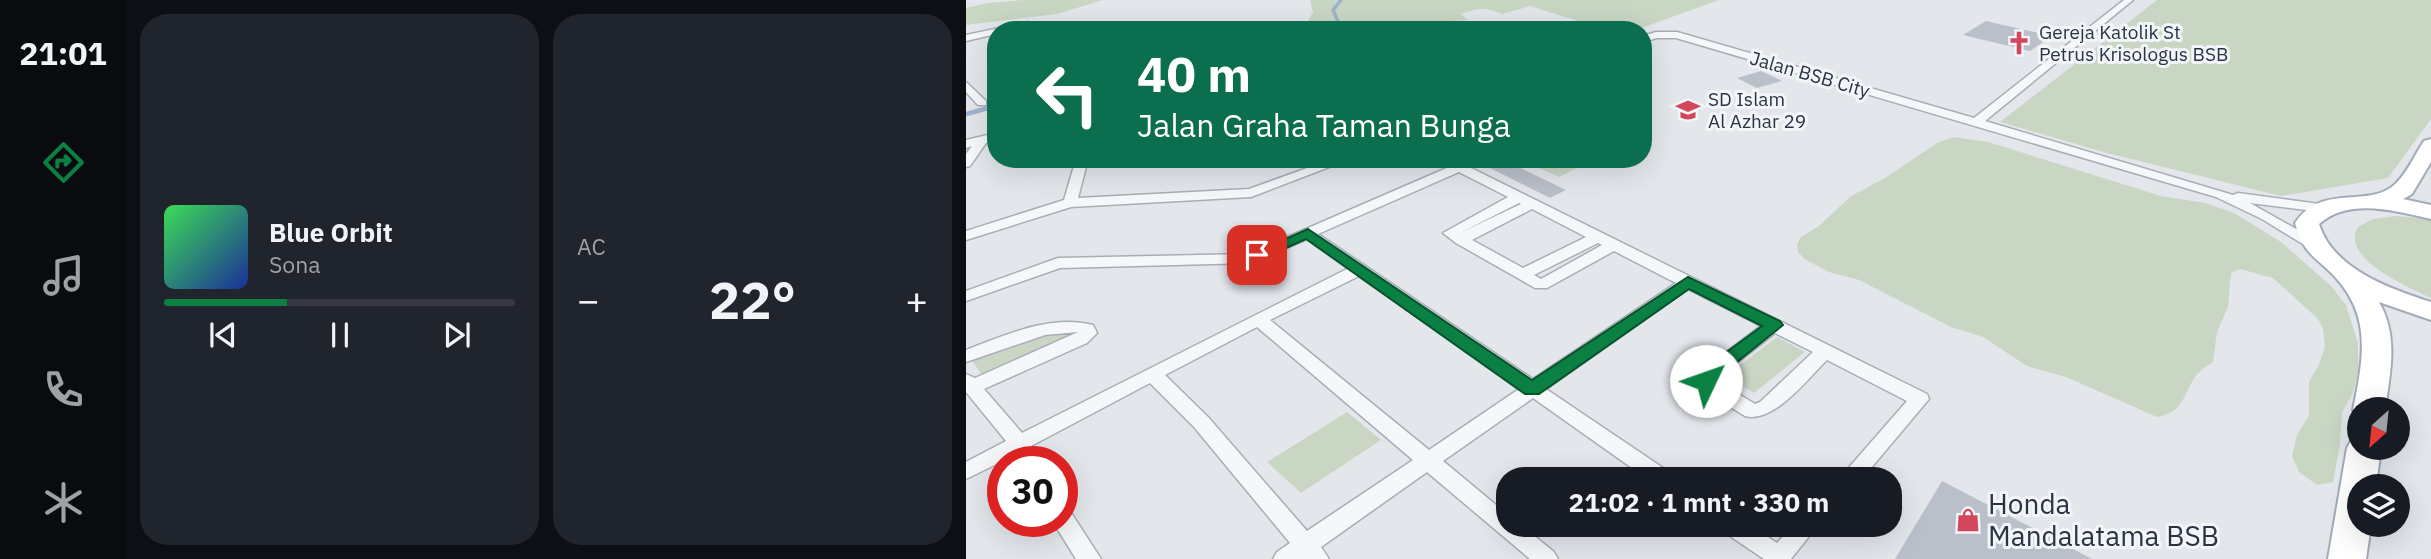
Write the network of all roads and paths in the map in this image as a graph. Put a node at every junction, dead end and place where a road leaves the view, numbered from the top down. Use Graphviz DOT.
graph roads {
  1 [pos="2129,0"];
  2 [pos="987,33"];
  3 [pos="1652,37"];
  4 [pos="966,38"];
  5 [pos="966,85"];
  6 [pos="982,103"];
  7 [pos="1977,122"];
  8 [pos="987,139"];
  9 [pos="987,141"];
  10 [pos="966,144"];
  11 [pos="2431,145"];
  12 [pos="966,163"];
  13 [pos="1079,168"];
  14 [pos="1320,168"];
  15 [pos="1457,168"];
  16 [pos="1461,168"];
  17 [pos="2221,194"];
  18 [pos="1525,200"];
  19 [pos="1070,202"];
  20 [pos="2381,203"];
  21 [pos="2322,208"];
  22 [pos="2431,212"];
  23 [pos="1308,233"];
  24 [pos="966,236"];
  25 [pos="1598,237"];
  26 [pos="1614,245"];
  27 [pos="2316,246"];
  28 [pos="1358,270"];
  29 [pos="2340,270"];
  30 [pos="1522,275"];
  31 [pos="1688,282"];
  32 [pos="966,296"];
  33 [pos="2431,311"];
  34 [pos="1258,319"];
  35 [pos="1774,325"];
  36 [pos="1825,351"];
  37 [pos="966,356"];
  38 [pos="1153,375"];
  39 [pos="969,382"];
  40 [pos="1532,389"];
  41 [pos="2371,397"];
  42 [pos="1019,446"];
  43 [pos="1036,446"];
  44 [pos="2362,460"];
  45 [pos="1428,461"];
  46 [pos="987,465"];
  47 [pos="1646,467"];
  48 [pos="1860,467"];
  49 [pos="966,471"];
  50 [pos="1074,537"];
  51 [pos="1749,537"];
  52 [pos="1796,537"];
  53 [pos="1310,552"];
  54 [pos="1778,558"];
  55 [pos="1088,559"];
  56 [pos="1285,559"];
  57 [pos="1546,559"];
  58 [pos="2347,559"];
  1 -- 7 [label="street"];
  2 -- 4 [label="street"];
  3 -- 7 [label="street, Jalan BSB City"];
  5 -- 6 [label="street"];
  7 -- 17 [label="street, Jalan BSB City"];
  8 -- 10 [label="street"];
  9 -- 12 [label="street"];
  11 -- 20 [label="main road"];
  13 -- 19 [label="street"];
  14 -- 19 [label="street"];
  15 -- 23 [label="street"];
  16 -- 18 [label="street"];
  17 -- 21 [label="street, Jalan BSB City"];
  17 -- 27 [label="street, Jalan BSB City"];
  18 -- 25 [label="street"];
  18 -- 30 [label="street"];
  19 -- 24 [label="street"];
  20 -- 21 [label="main road"];
  20 -- 22 [label="main road"];
  21 -- 27 [label="main road"];
  23 -- 28 [label="street"];
  23 -- 32 [label="street"];
  25 -- 26 [label="street"];
  25 -- 30 [label="street"];
  26 -- 30 [label="street"];
  26 -- 31 [label="street"];
  27 -- 29 [label="main road"];
  28 -- 34 [label="street"];
  28 -- 40 [label="street"];
  29 -- 33 [label="main road"];
  29 -- 41 [label="main road"];
  31 -- 35 [label="street"];
  31 -- 40 [label="street"];
  34 -- 38 [label="street"];
  34 -- 45 [label="street"];
  35 -- 36 [label="street"];
  35 -- 36 [label="street"];
  36 -- 48 [label="street"];
  37 -- 39 [label="street"];
  38 -- 43 [label="street"];
  38 -- 53 [label="street"];
  39 -- 42 [label="street"];
  40 -- 45 [label="street"];
  40 -- 47 [label="street"];
  44 -- 58 [label="main road"];
  45 -- 53 [label="street"];
  45 -- 57 [label="street"];
  46 -- 49 [label="street"];
  50 -- 55 [label="street"];
  51 -- 54 [label="street"];
  52 -- 54 [label="street"];
  53 -- 56 [label="street"];
}
